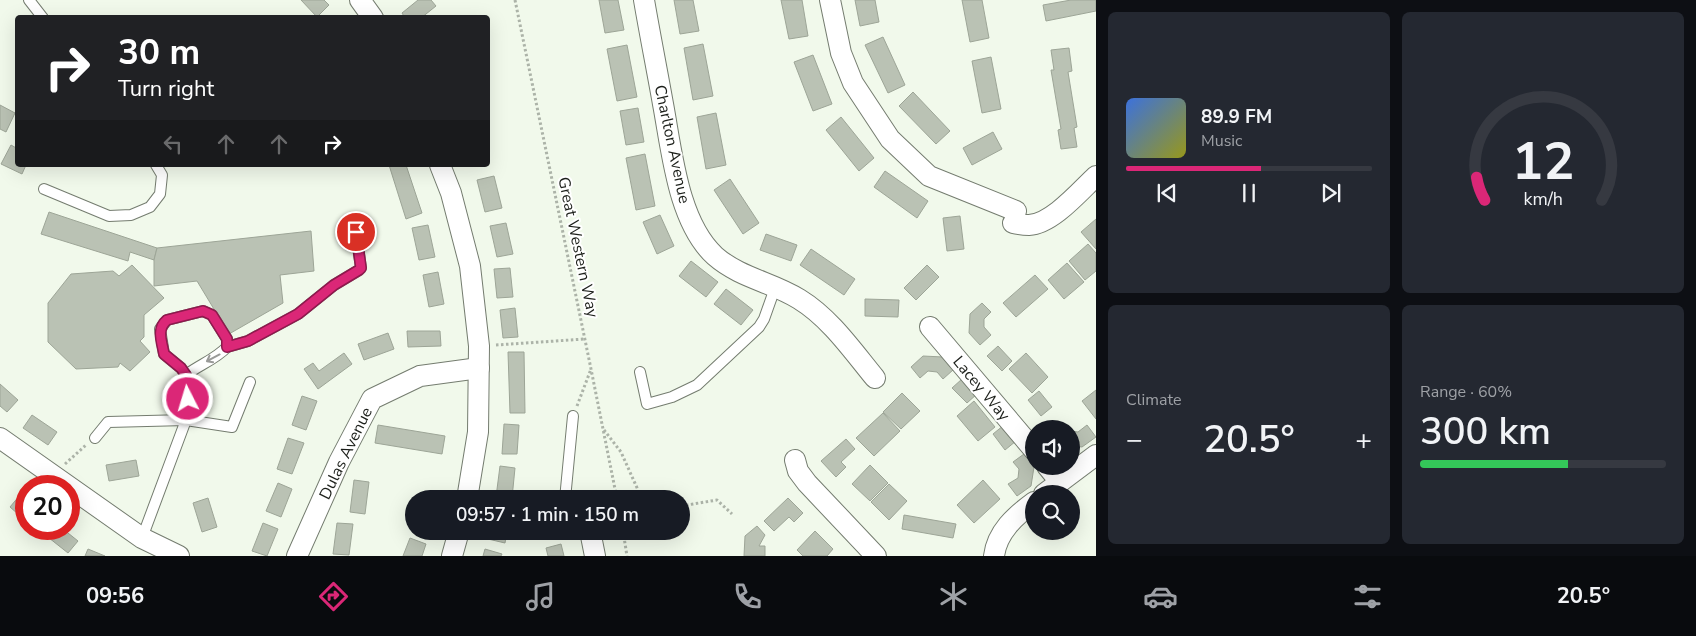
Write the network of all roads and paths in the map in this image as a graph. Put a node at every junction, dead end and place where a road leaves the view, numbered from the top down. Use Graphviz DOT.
graph roads {
  1 [pos="29,0"];
  2 [pos="515,0"];
  3 [pos="644,0"];
  4 [pos="830,0"];
  5 [pos="41,15"];
  6 [pos="157,167"];
  7 [pos="441,167"];
  8 [pos="1096,176"];
  9 [pos="44,189"];
  10 [pos="356,232"];
  11 [pos="775,288"];
  12 [pos="930,327"];
  13 [pos="585,339"];
  14 [pos="479,346"];
  15 [pos="227,347"];
  16 [pos="479,368"];
  17 [pos="591,369"];
  18 [pos="640,372"];
  19 [pos="186,375"];
  20 [pos="875,378"];
  21 [pos="250,382"];
  22 [pos="573,416"];
  23 [pos="186,420"];
  24 [pos="603,430"];
  25 [pos="0,438"];
  26 [pos="95,438"];
  27 [pos="1025,439"];
  28 [pos="1096,455"];
  29 [pos="795,460"];
  30 [pos="54,475"];
  31 [pos="1054,475"];
  32 [pos="1060,482"];
  33 [pos="1056,485"];
  34 [pos="468,490"];
  35 [pos="566,490"];
  36 [pos="614,490"];
  37 [pos="638,490"];
  38 [pos="80,494"];
  39 [pos="690,504"];
  40 [pos="1025,509"];
  41 [pos="732,514"];
  42 [pos="142,538"];
  43 [pos="456,540"];
  44 [pos="592,540"];
  45 [pos="625,540"];
  46 [pos="178,556"];
  47 [pos="297,556"];
  48 [pos="452,556"];
  49 [pos="595,556"];
  50 [pos="628,556"];
  51 [pos="876,556"];
  52 [pos="994,556"];
  1 -- 5 [label="lane"];
  2 -- 13 [label="path, Great Western Way"];
  3 -- 11 [label="street, Charlton Avenue"];
  4 -- 8 [label="street"];
  6 -- 9 [label="lane"];
  7 -- 14 [label="street"];
  10 -- 15 [label="lane"];
  11 -- 18 [label="lane"];
  11 -- 20 [label="street, Charlton Avenue"];
  12 -- 27 [label="street, Lacey Way"];
  13 -- 14 [label="path"];
  13 -- 17 [label="path, Great Western Way"];
  14 -- 16 [label="street"];
  15 -- 19 [label="lane, one-way"];
  15 -- 19 [label="lane"];
  16 -- 34 [label="street"];
  16 -- 47 [label="street, Dulas Avenue"];
  17 -- 22 [label="path"];
  17 -- 24 [label="path, Great Western Way"];
  19 -- 23 [label="lane"];
  21 -- 23 [label="lane"];
  22 -- 35 [label="lane"];
  23 -- 26 [label="lane"];
  23 -- 42 [label="lane"];
  24 -- 36 [label="path, Great Western Way"];
  24 -- 37 [label="path"];
  25 -- 30 [label="street"];
  26 -- 30 [label="path"];
  28 -- 32 [label="street"];
  29 -- 51 [label="street"];
  31 -- 32 [label="street"];
  32 -- 33 [label="street"];
  38 -- 42 [label="street"];
  39 -- 41 [label="path"];
  40 -- 52 [label="street"];
  42 -- 46 [label="street"];
  43 -- 48 [label="street"];
  44 -- 49 [label="street"];
  45 -- 50 [label="path"];
}
